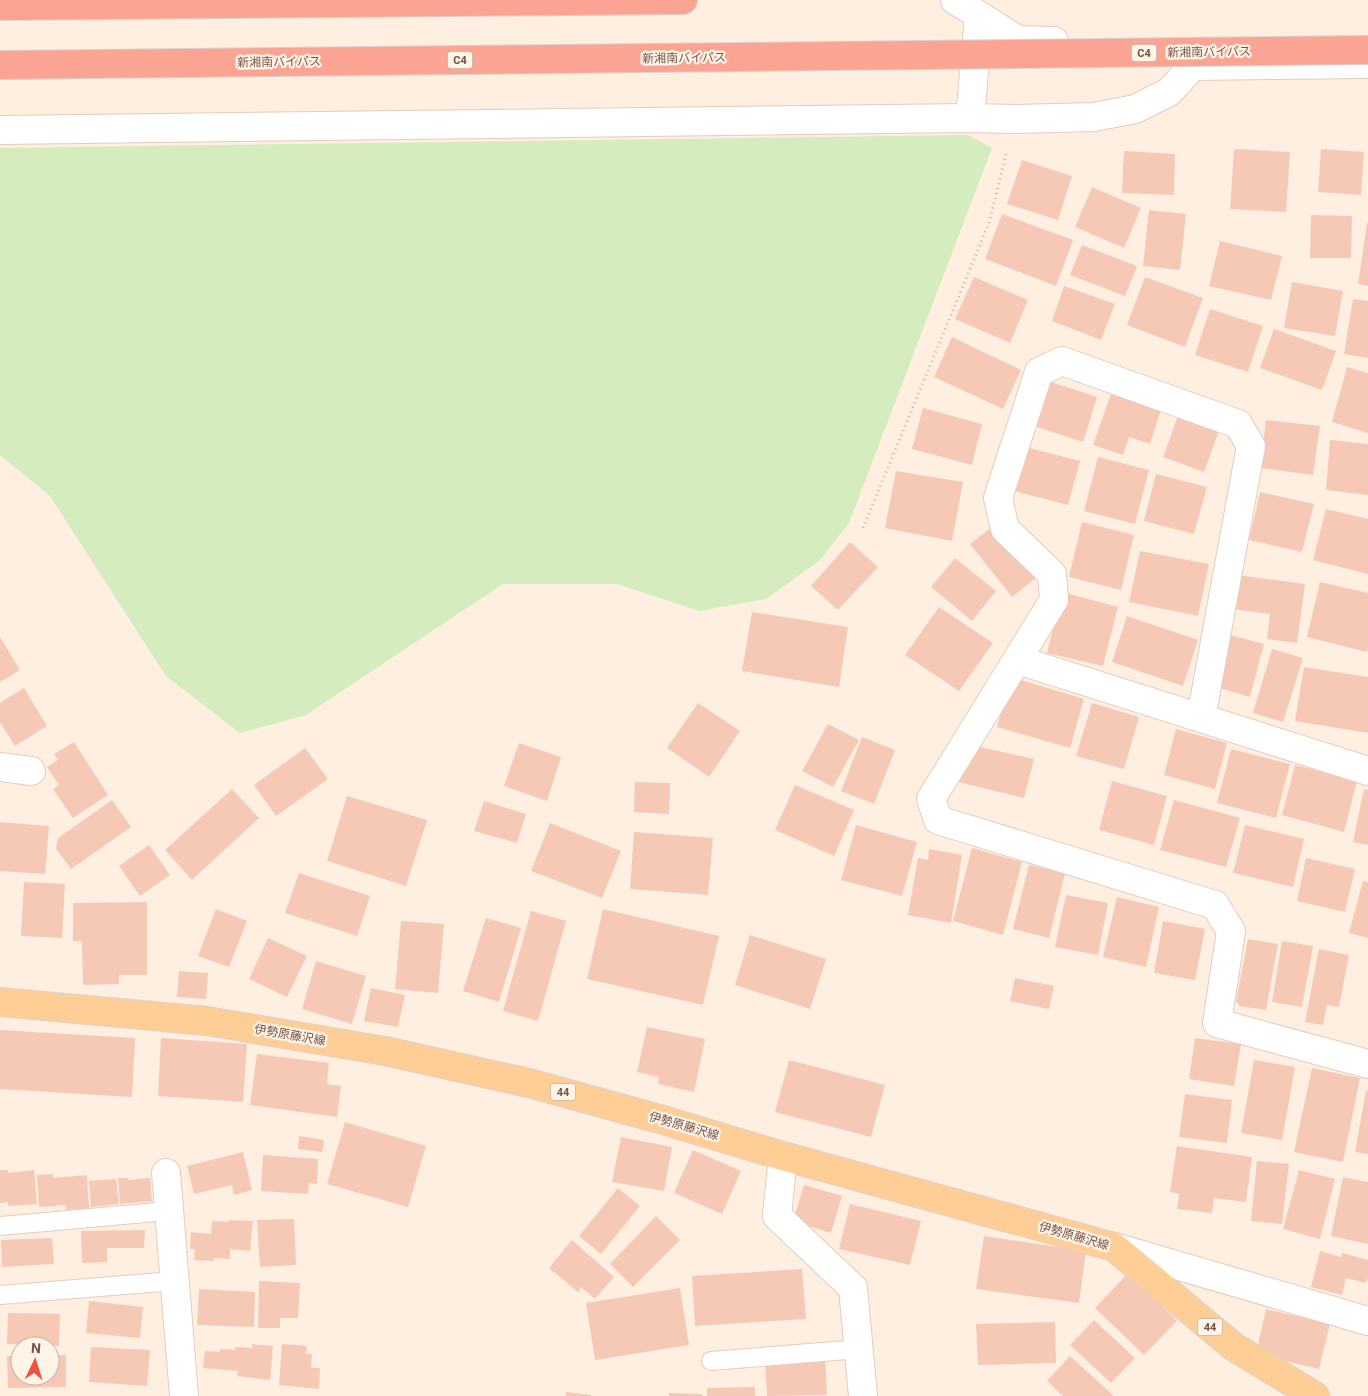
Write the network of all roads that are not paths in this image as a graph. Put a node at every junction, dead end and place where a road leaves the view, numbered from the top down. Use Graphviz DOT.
graph roads {
  1 [pos="684,0"];
  2 [pos="955,0"];
  3 [pos="0,6"];
  4 [pos="979,16"];
  5 [pos="1368,37"];
  6 [pos="1368,50"];
  7 [pos="1368,64"];
  8 [pos="0,65"];
  9 [pos="970,118"];
  10 [pos="0,130"];
  11 [pos="1018,660"];
  12 [pos="1201,718"];
  13 [pos="0,767"];
  14 [pos="31,771"];
  15 [pos="1368,771"];
  16 [pos="0,1002"];
  17 [pos="1368,1064"];
  18 [pos="783,1156"];
  19 [pos="166,1172"];
  20 [pos="168,1211"];
  21 [pos="0,1226"];
  22 [pos="1114,1247"];
  23 [pos="174,1281"];
  24 [pos="0,1295"];
  25 [pos="1368,1321"];
  26 [pos="859,1349"];
  27 [pos="711,1361"];
  28 [pos="184,1396"];
  29 [pos="863,1396"];
  30 [pos="1315,1396"];
  1 -- 3 [label="highway"];
  2 -- 4 [label="street"];
  4 -- 5 [label="street"];
  4 -- 9 [label="street"];
  6 -- 8 [label="highway, 新湘南バイパス / C4, bridge"];
  7 -- 9 [label="street"];
  9 -- 10 [label="street"];
  11 -- 12 [label="street"];
  11 -- 12 [label="street"];
  11 -- 17 [label="street"];
  12 -- 15 [label="street"];
  13 -- 14 [label="street"];
  16 -- 18 [label="main road, 伊勢原藤沢線 / 44"];
  18 -- 22 [label="main road, 伊勢原藤沢線 / 44"];
  18 -- 26 [label="street"];
  19 -- 20 [label="street"];
  20 -- 21 [label="lane"];
  20 -- 23 [label="street"];
  22 -- 25 [label="street"];
  22 -- 30 [label="main road, 伊勢原藤沢線 / 44"];
  23 -- 24 [label="lane"];
  23 -- 28 [label="street"];
  26 -- 27 [label="lane"];
  26 -- 29 [label="street"];
}
